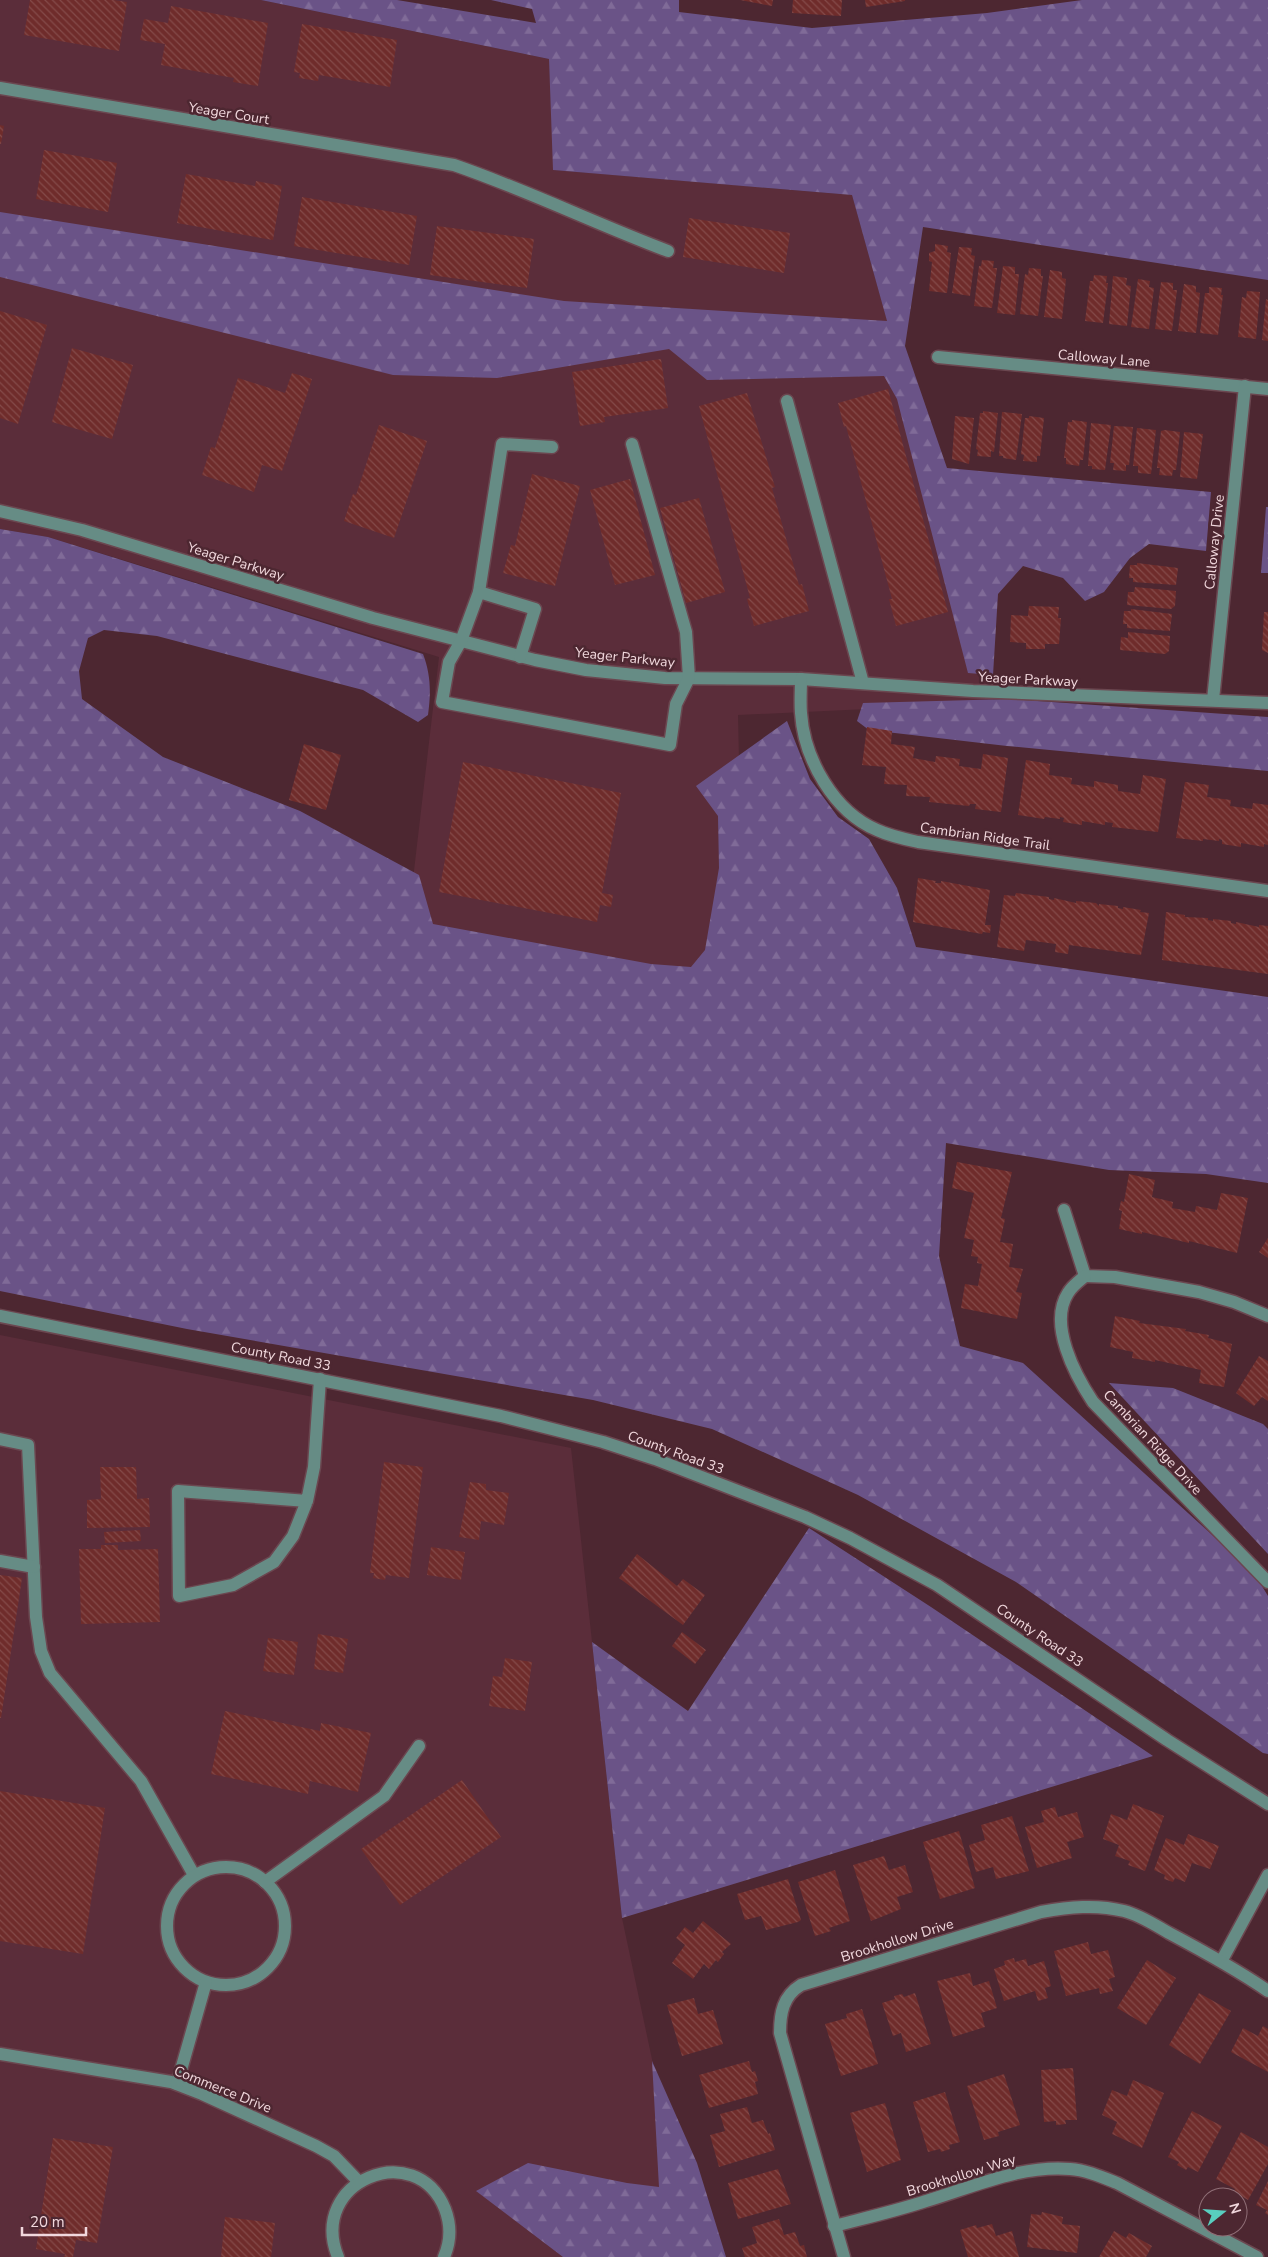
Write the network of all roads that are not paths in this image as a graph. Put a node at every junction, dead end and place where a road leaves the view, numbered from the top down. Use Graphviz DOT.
graph roads {
  1 [pos="0,88"];
  2 [pos="668,251"];
  3 [pos="938,357"];
  4 [pos="1245,386"];
  5 [pos="1268,389"];
  6 [pos="787,401"];
  7 [pos="632,444"];
  8 [pos="552,447"];
  9 [pos="0,511"];
  10 [pos="479,592"];
  11 [pos="461,641"];
  12 [pos="520,657"];
  13 [pos="689,678"];
  14 [pos="801,679"];
  15 [pos="863,683"];
  16 [pos="1213,700"];
  17 [pos="1268,703"];
  18 [pos="1268,891"];
  19 [pos="1064,1210"];
  20 [pos="1085,1276"];
  21 [pos="0,1316"];
  22 [pos="1268,1316"];
  23 [pos="320,1379"];
  24 [pos="0,1439"];
  25 [pos="307,1501"];
  26 [pos="0,1561"];
  27 [pos="34,1567"];
  28 [pos="1268,1582"];
  29 [pos="419,1746"];
  30 [pos="1268,1804"];
  31 [pos="194,1875"];
  32 [pos="1268,1876"];
  33 [pos="265,1882"];
  34 [pos="1222,1960"];
  35 [pos="206,1982"];
  36 [pos="1268,1991"];
  37 [pos="0,2054"];
  38 [pos="178,2084"];
  39 [pos="359,2182"];
  40 [pos="834,2226"];
  41 [pos="338,2257"];
  42 [pos="444,2257"];
  43 [pos="844,2257"];
  44 [pos="1257,2257"];
  1 -- 2 [label="street, Yeager Court"];
  3 -- 4 [label="street, Calloway Lane"];
  4 -- 5 [label="street, Calloway Lane"];
  4 -- 16 [label="street, Calloway Drive"];
  6 -- 15 [label="street"];
  7 -- 13 [label="street"];
  8 -- 10 [label="street"];
  9 -- 11 [label="street, Yeager Parkway"];
  10 -- 11 [label="street"];
  10 -- 12 [label="street"];
  11 -- 12 [label="street, Yeager Parkway"];
  11 -- 13 [label="street"];
  12 -- 13 [label="street, Yeager Parkway"];
  13 -- 14 [label="street, Yeager Parkway"];
  14 -- 15 [label="street, Yeager Parkway"];
  14 -- 18 [label="street, Cambrian Ridge Trail"];
  15 -- 16 [label="street, Yeager Parkway"];
  16 -- 17 [label="street, Yeager Parkway"];
  19 -- 20 [label="street"];
  20 -- 22 [label="street"];
  20 -- 28 [label="street, Cambrian Ridge Drive"];
  21 -- 23 [label="street, County Road 33"];
  23 -- 25 [label="street"];
  23 -- 30 [label="street, County Road 33"];
  24 -- 27 [label="street"];
  25 -- 25 [label="street"];
  26 -- 27 [label="street"];
  27 -- 31 [label="street"];
  29 -- 33 [label="street"];
  31 -- 33 [label="street"];
  31 -- 35 [label="street"];
  32 -- 34 [label="street"];
  33 -- 35 [label="street"];
  34 -- 36 [label="street, Brookhollow Drive"];
  34 -- 40 [label="street, Brookhollow Drive"];
  35 -- 38 [label="street"];
  37 -- 38 [label="street, Commerce Drive"];
  38 -- 39 [label="street, Commerce Drive"];
  39 -- 41 [label="street"];
  39 -- 42 [label="street"];
  40 -- 43 [label="street, Brookhollow Drive"];
  40 -- 44 [label="street, Brookhollow Way"];
}
